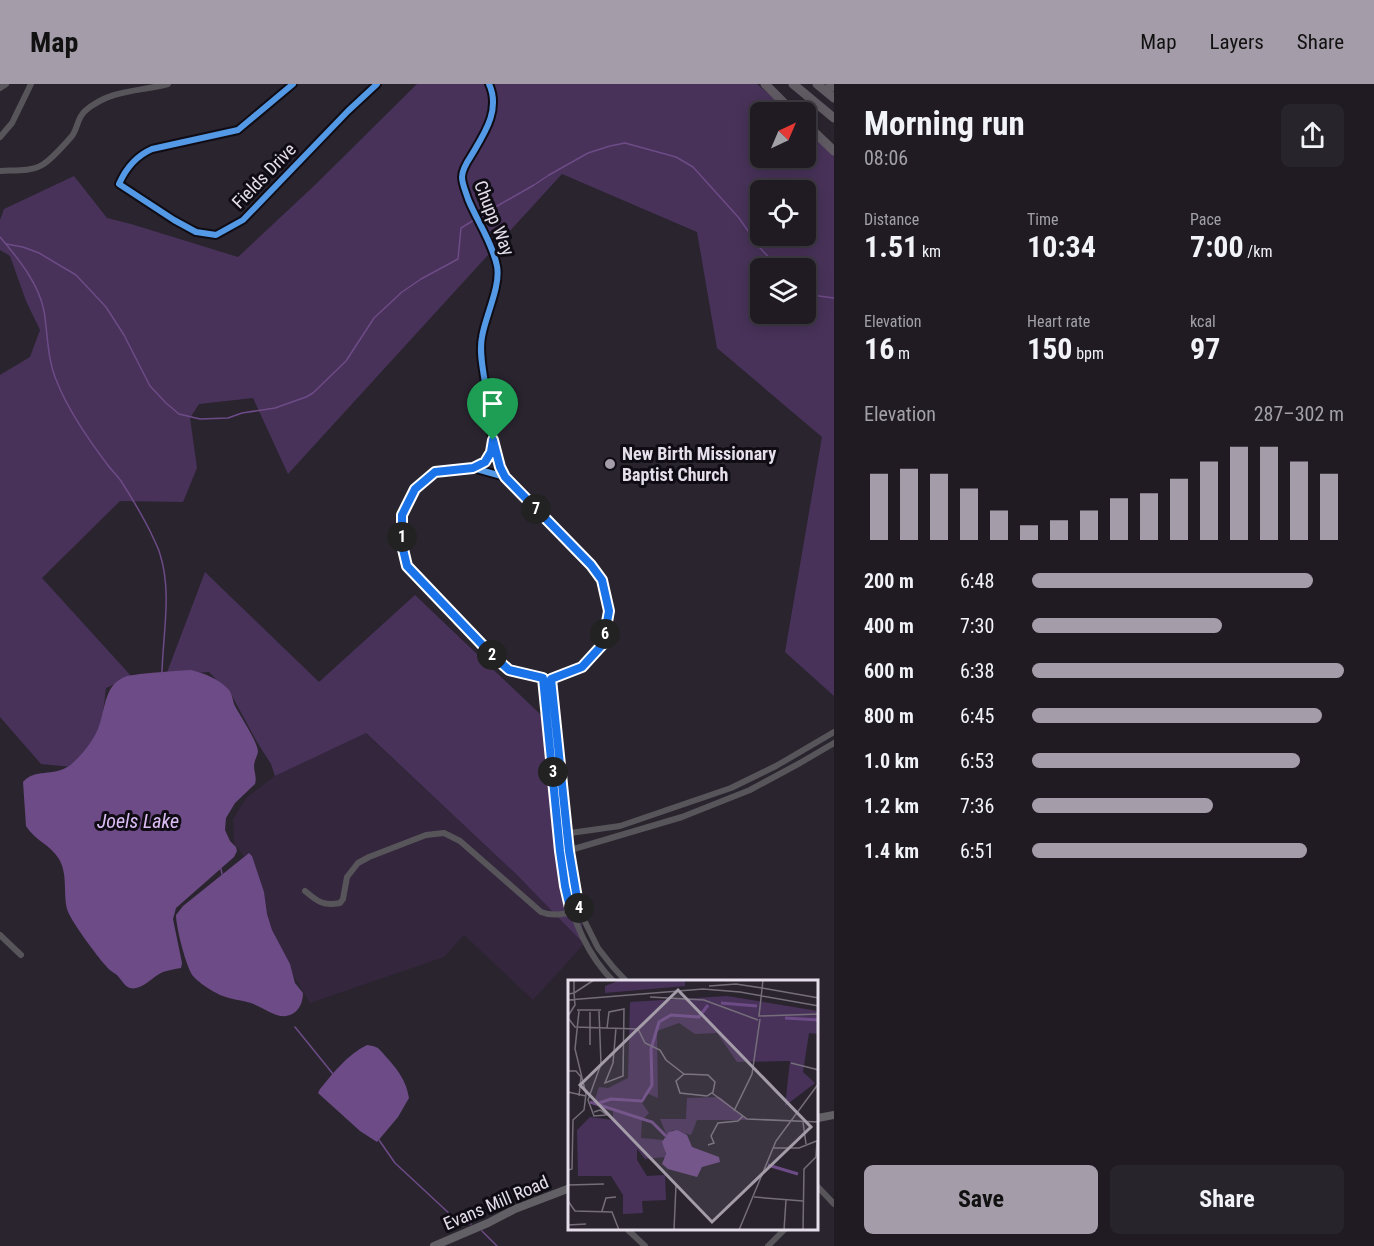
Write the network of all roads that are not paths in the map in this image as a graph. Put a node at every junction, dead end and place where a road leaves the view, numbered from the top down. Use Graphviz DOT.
graph roads {
  1 [pos="6,84"];
  2 [pos="31,84"];
  3 [pos="168,84"];
  4 [pos="293,84"];
  5 [pos="378,84"];
  6 [pos="489,84"];
  7 [pos="765,84"];
  8 [pos="794,84"];
  9 [pos="817,84"];
  10 [pos="830,84"];
  11 [pos="834,87"];
  12 [pos="0,88"];
  13 [pos="834,98"];
  14 [pos="784,102"];
  15 [pos="834,118"];
  16 [pos="816,134"];
  17 [pos="0,137"];
  18 [pos="834,152"];
  19 [pos="0,171"];
  20 [pos="493,440"];
  21 [pos="473,468"];
  22 [pos="505,477"];
  23 [pos="543,678"];
  24 [pos="551,679"];
  25 [pos="834,732"];
  26 [pos="834,743"];
  27 [pos="559,834"];
  28 [pos="567,834"];
  29 [pos="560,851"];
  30 [pos="569,851"];
  31 [pos="305,891"];
  32 [pos="579,910"];
  33 [pos="571,912"];
  34 [pos="0,934"];
  35 [pos="21,955"];
  36 [pos="612,980"];
  37 [pos="625,980"];
  38 [pos="834,1115"];
  39 [pos="819,1118"];
  40 [pos="568,1189"];
  41 [pos="819,1191"];
  42 [pos="834,1204"];
  43 [pos="629,1231"];
  44 [pos="783,1231"];
  45 [pos="434,1246"];
  46 [pos="645,1246"];
  47 [pos="768,1246"];
  1 -- 12 [label="street"];
  2 -- 17 [label="street"];
  3 -- 19 [label="street"];
  4 -- 5 [label="street, Fields Drive"];
  6 -- 20 [label="street, Chupp Way"];
  7 -- 14 [label="highway"];
  8 -- 15 [label="highway"];
  9 -- 13 [label="highway"];
  10 -- 11 [label="highway"];
  16 -- 18 [label="highway"];
  20 -- 21 [label="street"];
  20 -- 22 [label="street, Chupp Way"];
  21 -- 22 [label="street"];
  21 -- 23 [label="street"];
  22 -- 24 [label="street"];
  23 -- 24 [label="street"];
  23 -- 27 [label="street"];
  24 -- 28 [label="street"];
  25 -- 28 [label="street"];
  26 -- 30 [label="street"];
  27 -- 28 [label="street"];
  27 -- 29 [label="street"];
  28 -- 30 [label="street"];
  29 -- 30 [label="street"];
  29 -- 33 [label="street"];
  30 -- 32 [label="street"];
  31 -- 33 [label="street"];
  32 -- 33 [label="street"];
  32 -- 37 [label="street"];
  33 -- 36 [label="street"];
  34 -- 35 [label="street"];
  38 -- 39 [label="main road"];
  40 -- 45 [label="main road, Evans Mill Road"];
  41 -- 42 [label="street"];
  43 -- 46 [label="street"];
  44 -- 47 [label="street"];
}
